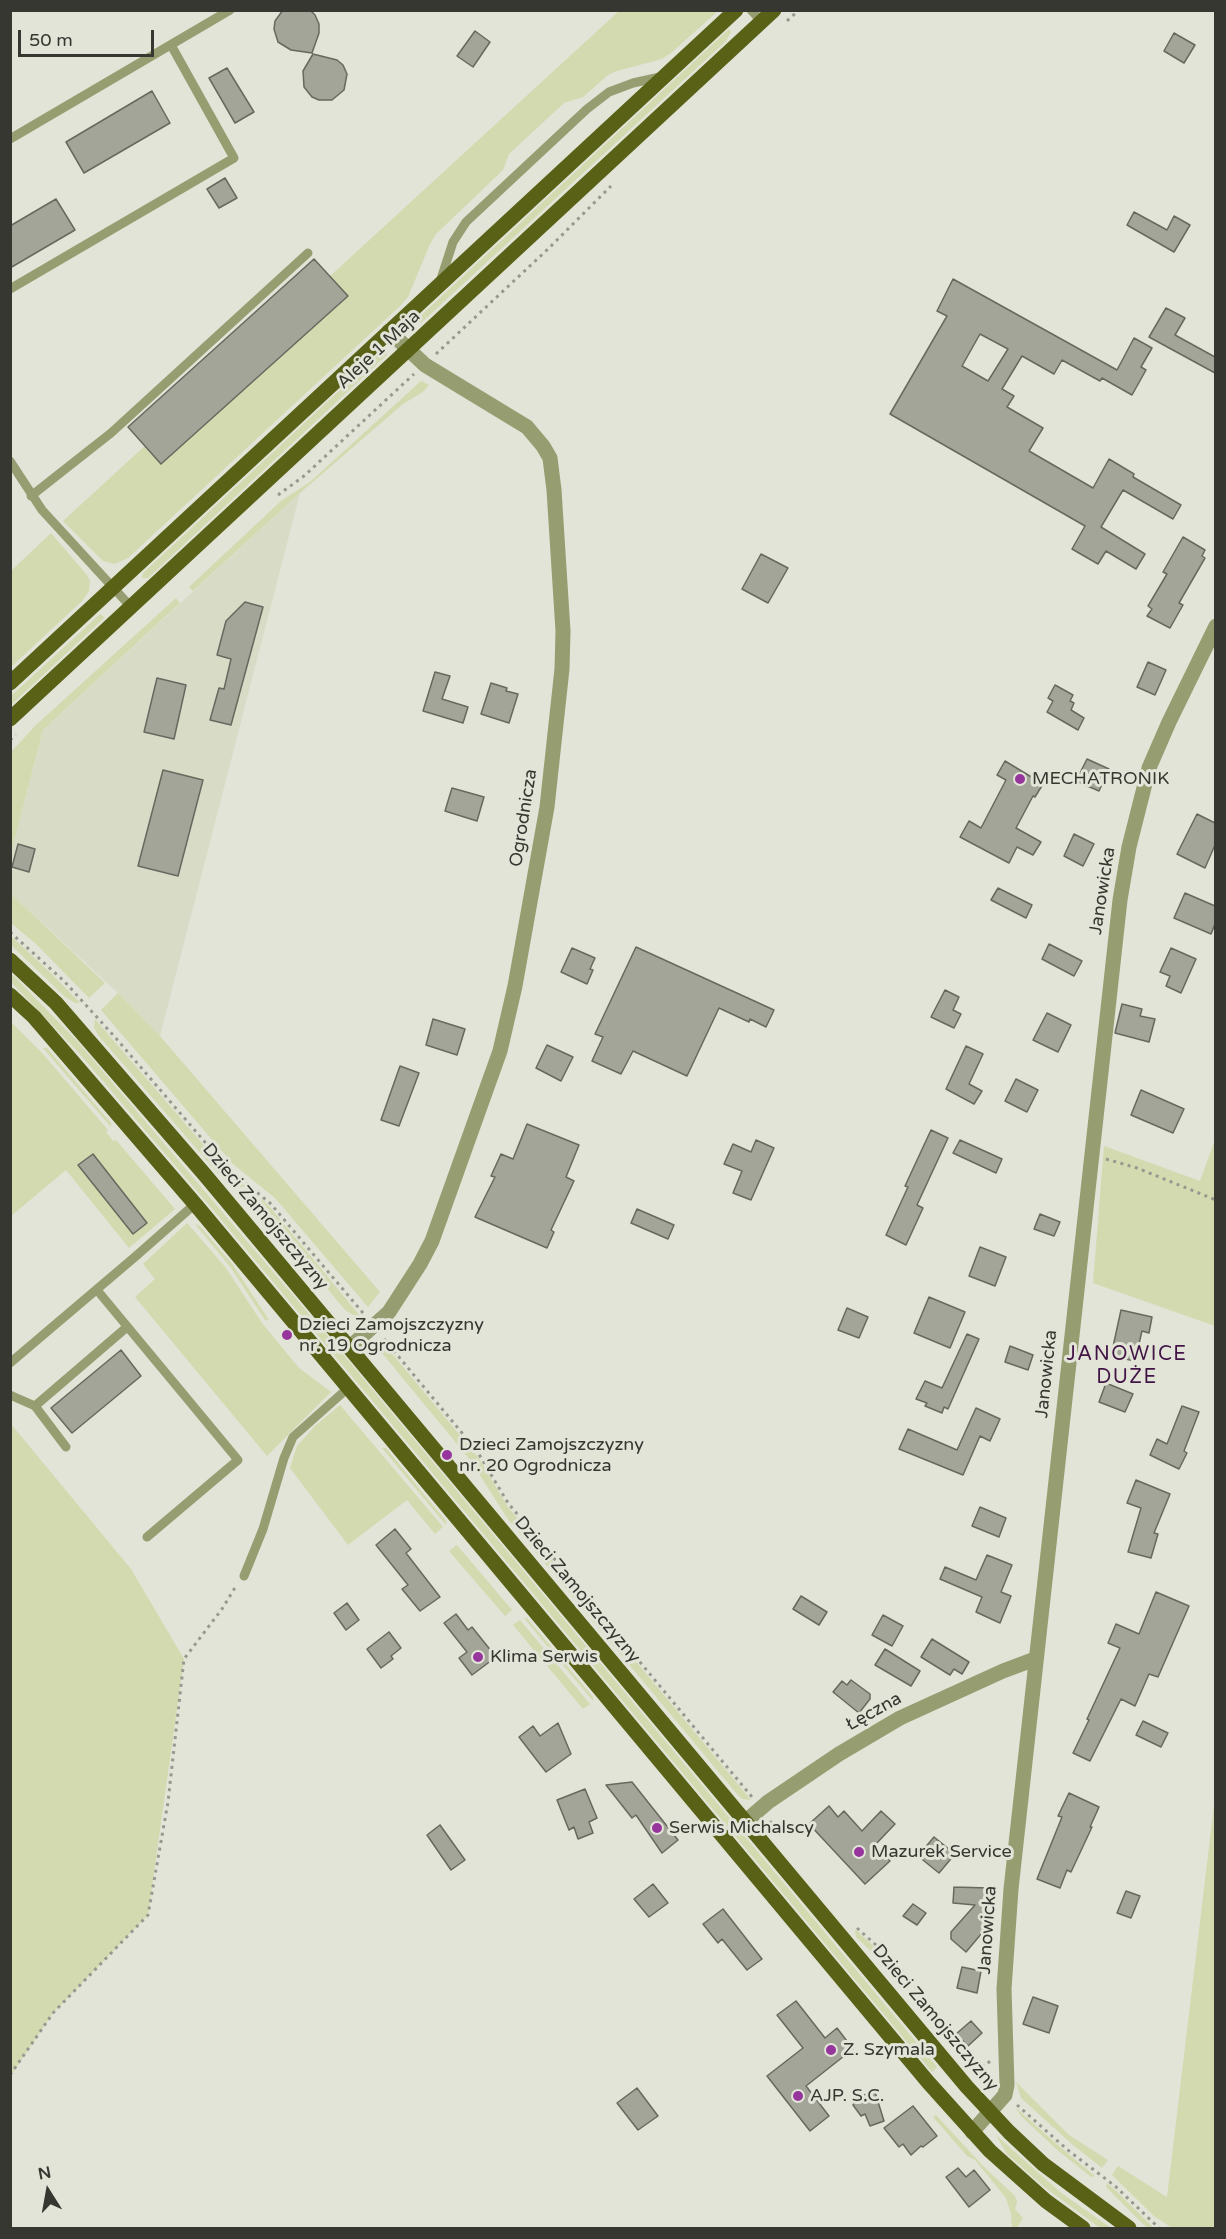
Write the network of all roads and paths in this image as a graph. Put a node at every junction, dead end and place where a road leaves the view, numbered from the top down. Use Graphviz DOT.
graph roads {
  1 [pos="230,10"];
  2 [pos="736,10"];
  3 [pos="774,10"];
  4 [pos="799,10"];
  5 [pos="756,16"];
  6 [pos="783,25"];
  7 [pos="171,45"];
  8 [pos="666,76"];
  9 [pos="11,137"];
  10 [pos="619,179"];
  11 [pos="308,253"];
  12 [pos="438,286"];
  13 [pos="10,289"];
  14 [pos="389,332"];
  15 [pos="408,350"];
  16 [pos="425,364"];
  17 [pos="10,461"];
  18 [pos="31,496"];
  19 [pos="271,500"];
  20 [pos="114,587"];
  21 [pos="131,606"];
  22 [pos="1215,626"];
  23 [pos="10,683"];
  24 [pos="14,726"];
  25 [pos="10,740"];
  26 [pos="10,932"];
  27 [pos="10,960"];
  28 [pos="10,995"];
  29 [pos="1090,1155"];
  30 [pos="1215,1200"];
  31 [pos="195,1204"];
  32 [pos="98,1290"];
  33 [pos="373,1326"];
  34 [pos="127,1327"];
  35 [pos="350,1347"];
  36 [pos="10,1363"];
  37 [pos="348,1388"];
  38 [pos="10,1395"];
  39 [pos="35,1406"];
  40 [pos="66,1447"];
  41 [pos="147,1537"];
  42 [pos="244,1576"];
  43 [pos="1035,1659"];
  44 [pos="761,1809"];
  45 [pos="745,1822"];
  46 [pos="781,1837"];
  47 [pos="857,1927"];
  48 [pos="954,2045"];
  49 [pos="968,2060"];
  50 [pos="985,2066"];
  51 [pos="974,2067"];
  52 [pos="10,2075"];
  53 [pos="1005,2095"];
  54 [pos="991,2113"];
  55 [pos="972,2132"];
  56 [pos="1083,2229"];
  57 [pos="1129,2229"];
  58 [pos="1159,2229"];
  1 -- 7 [label="lane"];
  2 -- 8 [label="main road, Aleje 1 Maja"];
  3 -- 5 [label="main road, Aleje 1 Maja"];
  4 -- 6 [label="path"];
  5 -- 15 [label="main road, Aleje 1 Maja"];
  7 -- 9 [label="lane"];
  7 -- 13 [label="lane"];
  8 -- 12 [label="main road, Aleje 1 Maja"];
  8 -- 12 [label="lane"];
  10 -- 16 [label="path"];
  11 -- 18 [label="lane"];
  12 -- 14 [label="main road, Aleje 1 Maja"];
  14 -- 15 [label="street, Ogrodnicza"];
  14 -- 20 [label="main road, Aleje 1 Maja"];
  15 -- 16 [label="street, Ogrodnicza"];
  15 -- 21 [label="main road, Aleje 1 Maja"];
  16 -- 19 [label="path"];
  16 -- 33 [label="street, Ogrodnicza"];
  17 -- 18 [label="lane"];
  18 -- 20 [label="lane"];
  20 -- 21 [label="lane"];
  20 -- 23 [label="main road, Aleje 1 Maja"];
  21 -- 24 [label="main road, Aleje 1 Maja"];
  22 -- 29 [label="street, Janowicka"];
  24 -- 25 [label="path"];
  26 -- 33 [label="path"];
  27 -- 35 [label="main road, Dzieci Zamojszczyzny"];
  28 -- 31 [label="main road"];
  29 -- 30 [label="path"];
  29 -- 43 [label="street, Janowicka"];
  31 -- 32 [label="lane"];
  31 -- 37 [label="main road"];
  32 -- 34 [label="lane"];
  32 -- 36 [label="lane"];
  33 -- 35 [label="street, Ogrodnicza"];
  33 -- 44 [label="path"];
  34 -- 39 [label="lane"];
  34 -- 41 [label="lane"];
  35 -- 45 [label="main road, Dzieci Zamojszczyzny"];
  37 -- 42 [label="lane"];
  37 -- 55 [label="main road"];
  38 -- 39 [label="lane"];
  39 -- 40 [label="lane"];
  42 -- 52 [label="path"];
  43 -- 44 [label="street, Łęczna"];
  43 -- 53 [label="street, Janowicka"];
  44 -- 45 [label="street, Łęczna"];
  44 -- 46 [label="path"];
  45 -- 54 [label="main road, Dzieci Zamojszczyzny"];
  47 -- 48 [label="path"];
  49 -- 51 [label="path"];
  50 -- 51 [label="path"];
  51 -- 53 [label="path"];
  53 -- 54 [label="street"];
  53 -- 58 [label="path"];
  54 -- 55 [label="street"];
  54 -- 57 [label="main road, Dzieci Zamojszczyzny"];
  55 -- 56 [label="main road"];
}
